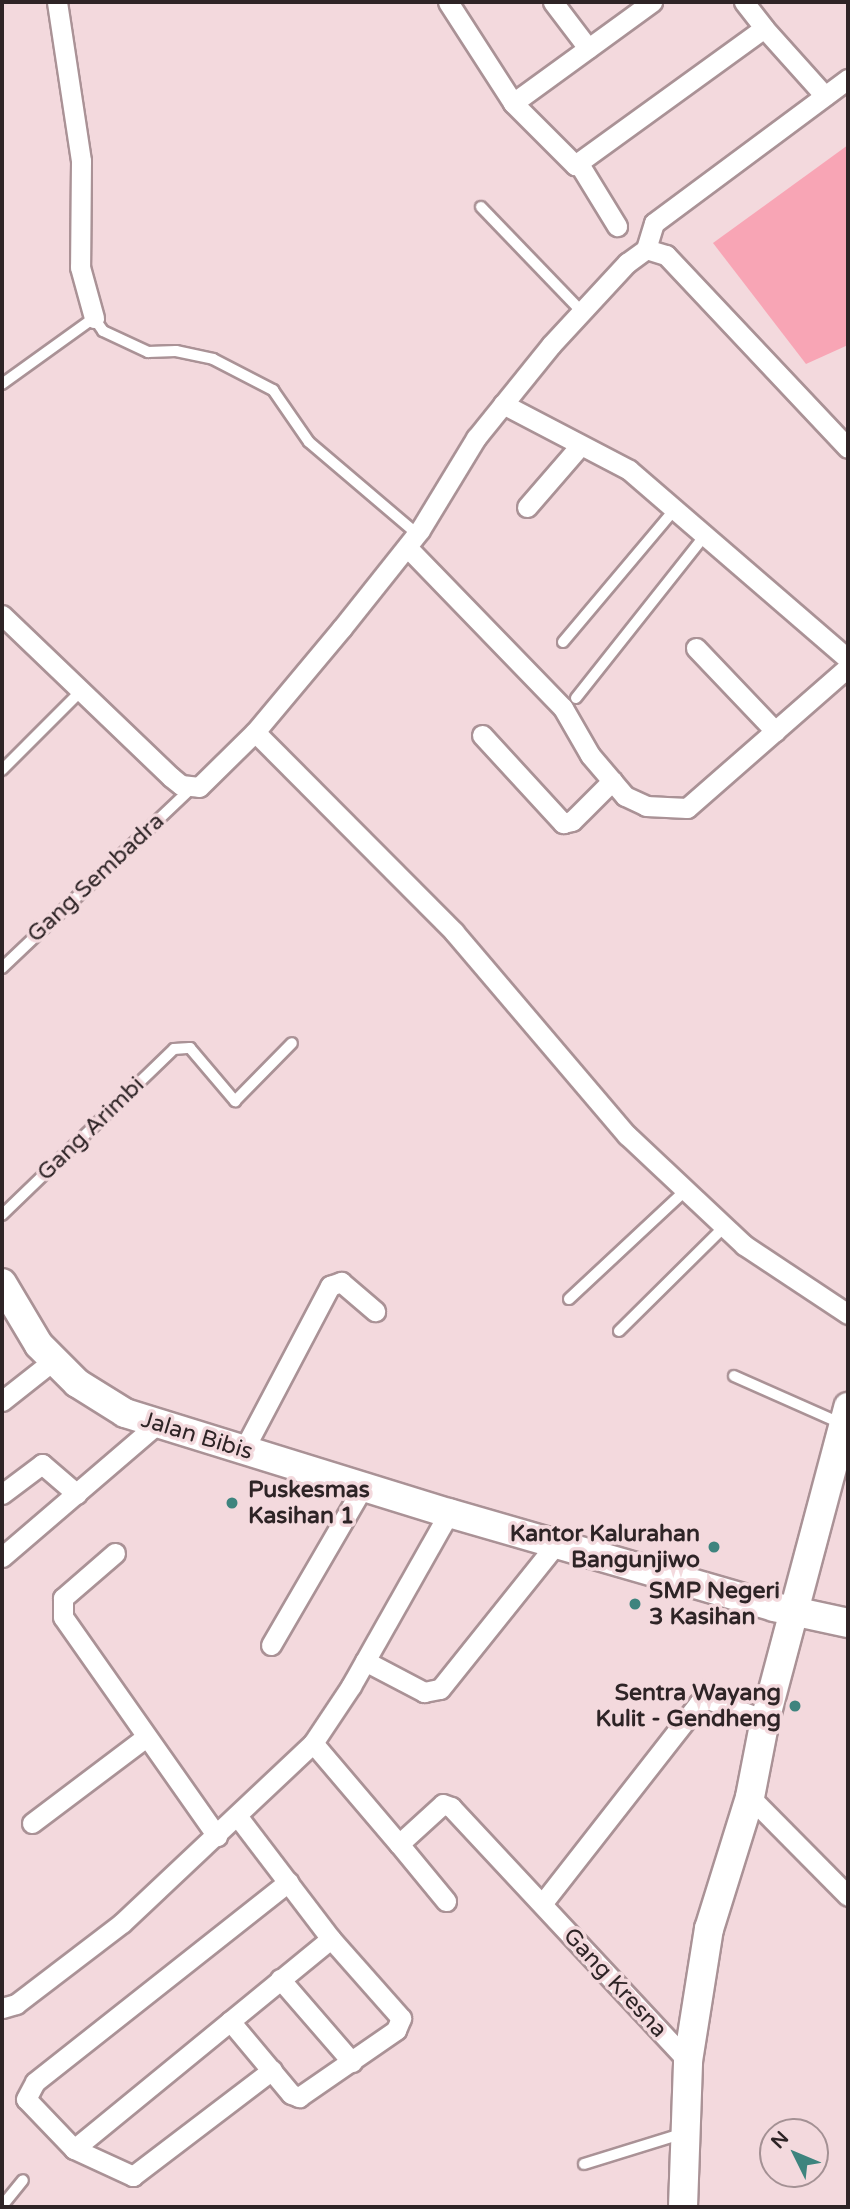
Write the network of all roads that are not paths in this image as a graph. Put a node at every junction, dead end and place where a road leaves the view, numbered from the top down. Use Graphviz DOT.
graph roads {
  1 [pos="57,2"];
  2 [pos="447,2"];
  3 [pos="553,2"];
  4 [pos="652,2"];
  5 [pos="744,2"];
  6 [pos="764,28"];
  7 [pos="588,48"];
  8 [pos="848,79"];
  9 [pos="825,96"];
  10 [pos="513,103"];
  11 [pos="579,164"];
  12 [pos="481,207"];
  13 [pos="617,226"];
  14 [pos="646,249"];
  15 [pos="582,312"];
  16 [pos="94,318"];
  17 [pos="2,384"];
  18 [pos="503,404"];
  19 [pos="579,447"];
  20 [pos="848,448"];
  21 [pos="527,507"];
  22 [pos="675,509"];
  23 [pos="705,535"];
  24 [pos="412,541"];
  25 [pos="2,615"];
  26 [pos="563,642"];
  27 [pos="696,648"];
  28 [pos="848,659"];
  29 [pos="848,667"];
  30 [pos="82,690"];
  31 [pos="576,698"];
  32 [pos="775,731"];
  33 [pos="254,732"];
  34 [pos="482,735"];
  35 [pos="2,770"];
  36 [pos="612,780"];
  37 [pos="192,788"];
  38 [pos="2,968"];
  39 [pos="292,1043"];
  40 [pos="685,1191"];
  41 [pos="2,1215"];
  42 [pos="724,1227"];
  43 [pos="2,1283"];
  44 [pos="569,1299"];
  45 [pos="375,1311"];
  46 [pos="848,1314"];
  47 [pos="619,1331"];
  48 [pos="54,1360"];
  49 [pos="734,1376"];
  50 [pos="2,1401"];
  51 [pos="846,1416"];
  52 [pos="156,1425"];
  53 [pos="243,1451"];
  54 [pos="363,1487"];
  55 [pos="2,1494"];
  56 [pos="77,1494"];
  57 [pos="449,1513"];
  58 [pos="557,1543"];
  59 [pos="115,1553"];
  60 [pos="2,1557"];
  61 [pos="794,1612"];
  62 [pos="848,1623"];
  63 [pos="271,1645"];
  64 [pos="365,1661"];
  65 [pos="765,1720"];
  66 [pos="146,1737"];
  67 [pos="313,1743"];
  68 [pos="750,1797"];
  69 [pos="239,1816"];
  70 [pos="32,1823"];
  71 [pos="217,1836"];
  72 [pos="399,1844"];
  73 [pos="288,1882"];
  74 [pos="848,1896"];
  75 [pos="446,1901"];
  76 [pos="542,1904"];
  77 [pos="331,1939"];
  78 [pos="280,1979"];
  79 [pos="2,2008"];
  80 [pos="230,2021"];
  81 [pos="352,2062"];
  82 [pos="688,2062"];
  83 [pos="272,2070"];
  84 [pos="688,2132"];
  85 [pos="74,2149"];
  86 [pos="584,2164"];
  87 [pos="23,2180"];
  88 [pos="2,2206"];
  89 [pos="683,2207"];
  1 -- 16 [label="street"];
  2 -- 10 [label="street"];
  3 -- 7 [label="street"];
  4 -- 7 [label="street"];
  5 -- 6 [label="street"];
  6 -- 9 [label="street"];
  6 -- 11 [label="street"];
  7 -- 10 [label="street"];
  8 -- 9 [label="street"];
  9 -- 14 [label="street"];
  10 -- 11 [label="street"];
  11 -- 13 [label="street"];
  12 -- 15 [label="lane"];
  14 -- 15 [label="street"];
  14 -- 20 [label="street"];
  15 -- 18 [label="street"];
  16 -- 17 [label="lane"];
  16 -- 24 [label="lane"];
  18 -- 19 [label="street"];
  18 -- 24 [label="street"];
  19 -- 21 [label="street"];
  19 -- 22 [label="street"];
  22 -- 23 [label="street"];
  22 -- 26 [label="lane"];
  23 -- 28 [label="street"];
  23 -- 31 [label="lane"];
  24 -- 33 [label="street"];
  24 -- 36 [label="street"];
  25 -- 30 [label="street"];
  27 -- 32 [label="street"];
  29 -- 32 [label="street"];
  30 -- 35 [label="lane"];
  30 -- 37 [label="street"];
  32 -- 36 [label="street"];
  33 -- 37 [label="street"];
  33 -- 40 [label="street"];
  34 -- 36 [label="street"];
  37 -- 38 [label="lane, Gang Sembadra"];
  39 -- 41 [label="lane, Gang Arimbi"];
  40 -- 42 [label="street"];
  40 -- 44 [label="lane"];
  42 -- 46 [label="street"];
  42 -- 47 [label="lane"];
  43 -- 48 [label="main road, Jalan Bibis"];
  45 -- 53 [label="street"];
  48 -- 50 [label="street"];
  48 -- 52 [label="main road, Jalan Bibis"];
  49 -- 51 [label="lane"];
  51 -- 61 [label="main road"];
  52 -- 53 [label="main road, Jalan Bibis"];
  52 -- 56 [label="street"];
  53 -- 54 [label="main road, Jalan Bibis"];
  54 -- 57 [label="main road, Jalan Bibis"];
  54 -- 63 [label="street"];
  55 -- 56 [label="street"];
  56 -- 60 [label="street"];
  57 -- 58 [label="main road, Jalan Bibis"];
  57 -- 64 [label="street"];
  58 -- 61 [label="main road, Jalan Bibis"];
  58 -- 64 [label="street"];
  59 -- 66 [label="street"];
  61 -- 62 [label="main road, Jalan Bibis"];
  61 -- 65 [label="main road"];
  64 -- 67 [label="street"];
  65 -- 68 [label="main road"];
  65 -- 76 [label="street"];
  66 -- 70 [label="street"];
  66 -- 71 [label="street"];
  67 -- 69 [label="street"];
  67 -- 72 [label="street"];
  68 -- 74 [label="street"];
  68 -- 82 [label="main road"];
  69 -- 71 [label="street"];
  69 -- 73 [label="street"];
  71 -- 79 [label="street"];
  72 -- 75 [label="street"];
  72 -- 76 [label="street, Gang Kresna"];
  73 -- 77 [label="street"];
  73 -- 85 [label="street"];
  76 -- 82 [label="street, Gang Kresna"];
  77 -- 78 [label="street"];
  77 -- 81 [label="street"];
  78 -- 80 [label="street"];
  78 -- 81 [label="street"];
  80 -- 83 [label="street"];
  80 -- 85 [label="street"];
  81 -- 83 [label="street"];
  82 -- 84 [label="main road"];
  83 -- 85 [label="street"];
  84 -- 86 [label="lane"];
  84 -- 89 [label="main road"];
  87 -- 88 [label="lane"];
}
